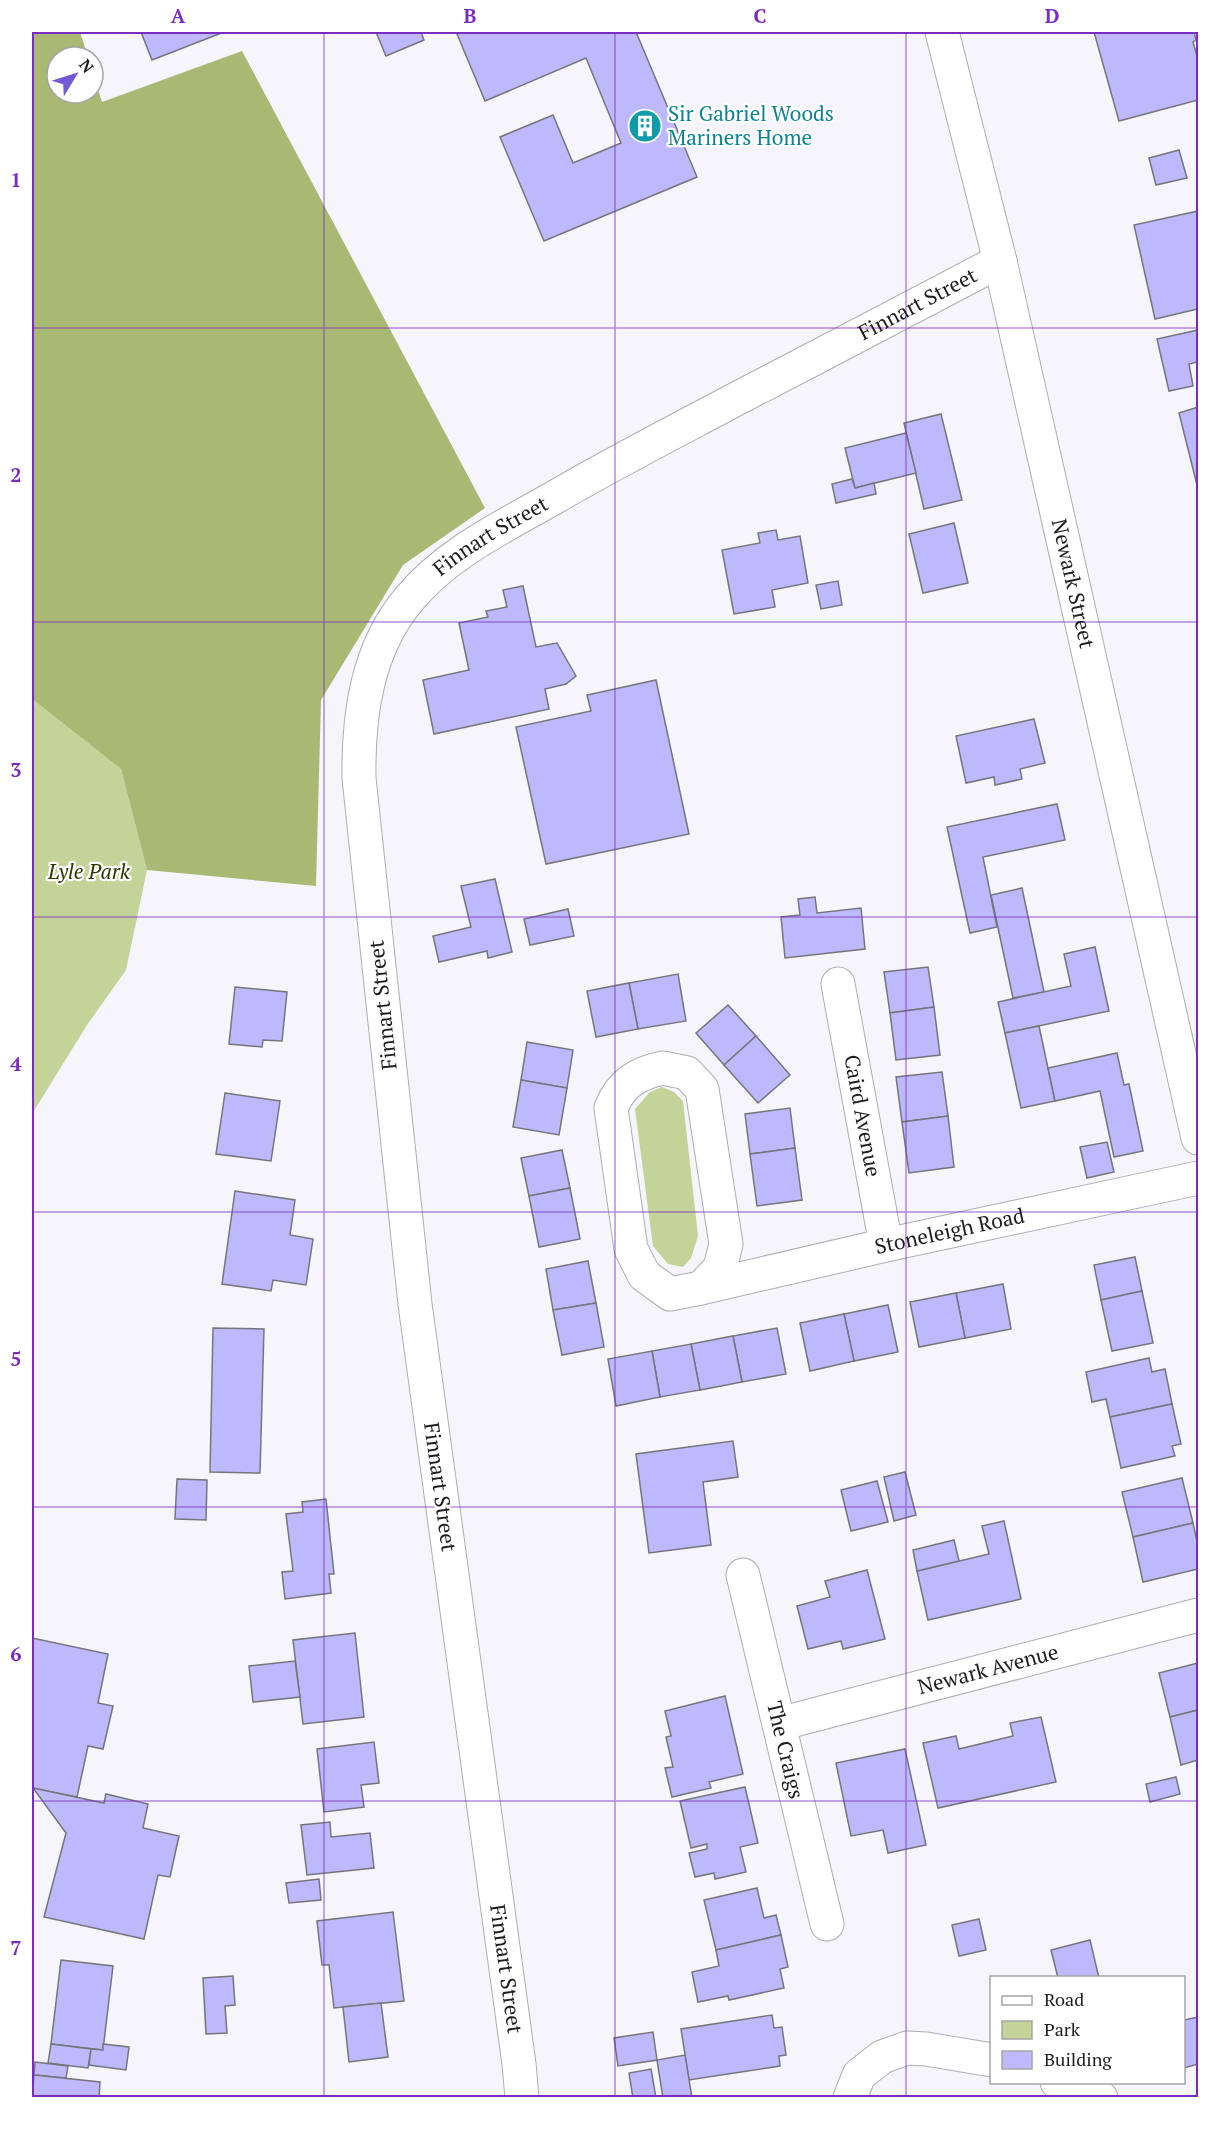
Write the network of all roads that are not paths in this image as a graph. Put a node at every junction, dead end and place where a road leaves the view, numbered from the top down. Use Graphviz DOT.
graph roads {
  1 [pos="942,32"];
  2 [pos="1000,261"];
  3 [pos="838,984"];
  4 [pos="1198,1138"];
  5 [pos="1198,1178"];
  6 [pos="886,1245"];
  7 [pos="701,1288"];
  8 [pos="743,1575"];
  9 [pos="1198,1615"];
  10 [pos="779,1724"];
  11 [pos="827,1924"];
  12 [pos="990,2060"];
  13 [pos="1063,2084"];
  14 [pos="522,2097"];
  15 [pos="849,2097"];
  16 [pos="1101,2097"];
  1 -- 2 [label="street, Newark Street"];
  2 -- 4 [label="street, Newark Street"];
  2 -- 14 [label="street, Finnart Street"];
  3 -- 6 [label="street, Caird Avenue"];
  5 -- 6 [label="street, Stoneleigh Road"];
  6 -- 7 [label="street, Stoneleigh Road"];
  7 -- 7 [label="street, Stoneleigh Road"];
  8 -- 10 [label="street, The Craigs"];
  9 -- 10 [label="street, Newark Avenue"];
  10 -- 11 [label="street, The Craigs"];
  12 -- 15 [label="street"];
  13 -- 16 [label="street"];
}
